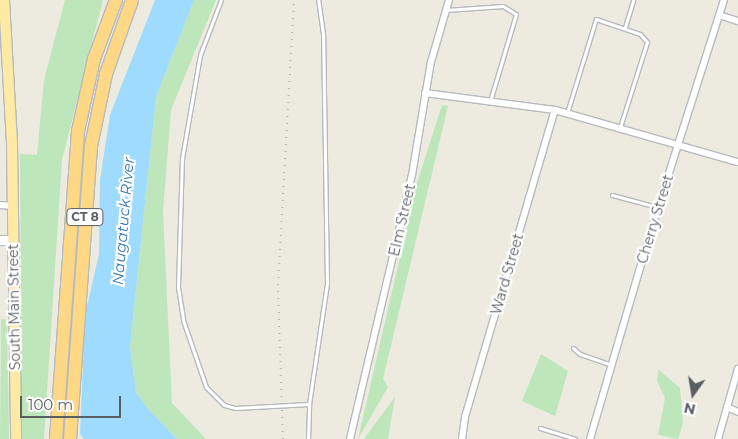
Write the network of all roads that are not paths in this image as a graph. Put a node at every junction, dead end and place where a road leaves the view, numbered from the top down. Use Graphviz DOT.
graph roads {
  1 [pos="4,0"];
  2 [pos="116,0"];
  3 [pos="132,0"];
  4 [pos="221,0"];
  5 [pos="318,0"];
  6 [pos="449,0"];
  7 [pos="634,0"];
  8 [pos="724,0"];
  9 [pos="446,10"];
  10 [pos="720,15"];
  11 [pos="738,21"];
  12 [pos="625,27"];
  13 [pos="425,93"];
  14 [pos="490,102"];
  15 [pos="554,110"];
  16 [pos="567,113"];
  17 [pos="620,127"];
  18 [pos="677,145"];
  19 [pos="738,162"];
  20 [pos="612,195"];
  21 [pos="0,205"];
  22 [pos="14,206"];
  23 [pos="658,207"];
  24 [pos="0,240"];
  25 [pos="13,240"];
  26 [pos="574,348"];
  27 [pos="612,365"];
  28 [pos="738,369"];
  29 [pos="308,404"];
  30 [pos="727,407"];
  31 [pos="738,412"];
  32 [pos="540,428"];
  33 [pos="16,439"];
  34 [pos="56,439"];
  35 [pos="70,439"];
  36 [pos="308,439"];
  37 [pos="350,439"];
  38 [pos="462,439"];
  39 [pos="575,439"];
  40 [pos="590,439"];
  41 [pos="718,439"];
  1 -- 22 [label="main road, South Main Street"];
  2 -- 34 [label="highway, CT 8"];
  3 -- 35 [label="highway, CT 8"];
  4 -- 29 [label="lane"];
  5 -- 29 [label="lane"];
  6 -- 9 [label="street, Elm Street"];
  7 -- 12 [label="lane"];
  8 -- 10 [label="street, Cherry Street"];
  9 -- 13 [label="street, Elm Street"];
  9 -- 14 [label="lane"];
  10 -- 11 [label="street"];
  10 -- 18 [label="street, Cherry Street"];
  12 -- 16 [label="lane"];
  12 -- 17 [label="lane"];
  13 -- 14 [label="street"];
  13 -- 37 [label="street, Elm Street"];
  14 -- 15 [label="street"];
  15 -- 16 [label="street"];
  15 -- 38 [label="street, Ward Street"];
  16 -- 17 [label="street"];
  17 -- 18 [label="street"];
  18 -- 19 [label="street"];
  18 -- 23 [label="street, Cherry Street"];
  20 -- 23 [label="lane"];
  21 -- 22 [label="street"];
  22 -- 25 [label="main road, South Main Street"];
  23 -- 27 [label="street, Cherry Street"];
  24 -- 25 [label="street"];
  25 -- 33 [label="main road, South Main Street"];
  26 -- 27 [label="lane"];
  27 -- 40 [label="street, Cherry Street"];
  28 -- 30 [label="street"];
  29 -- 36 [label="lane"];
  30 -- 31 [label="street"];
  30 -- 41 [label="street"];
  32 -- 39 [label="lane"];
}
